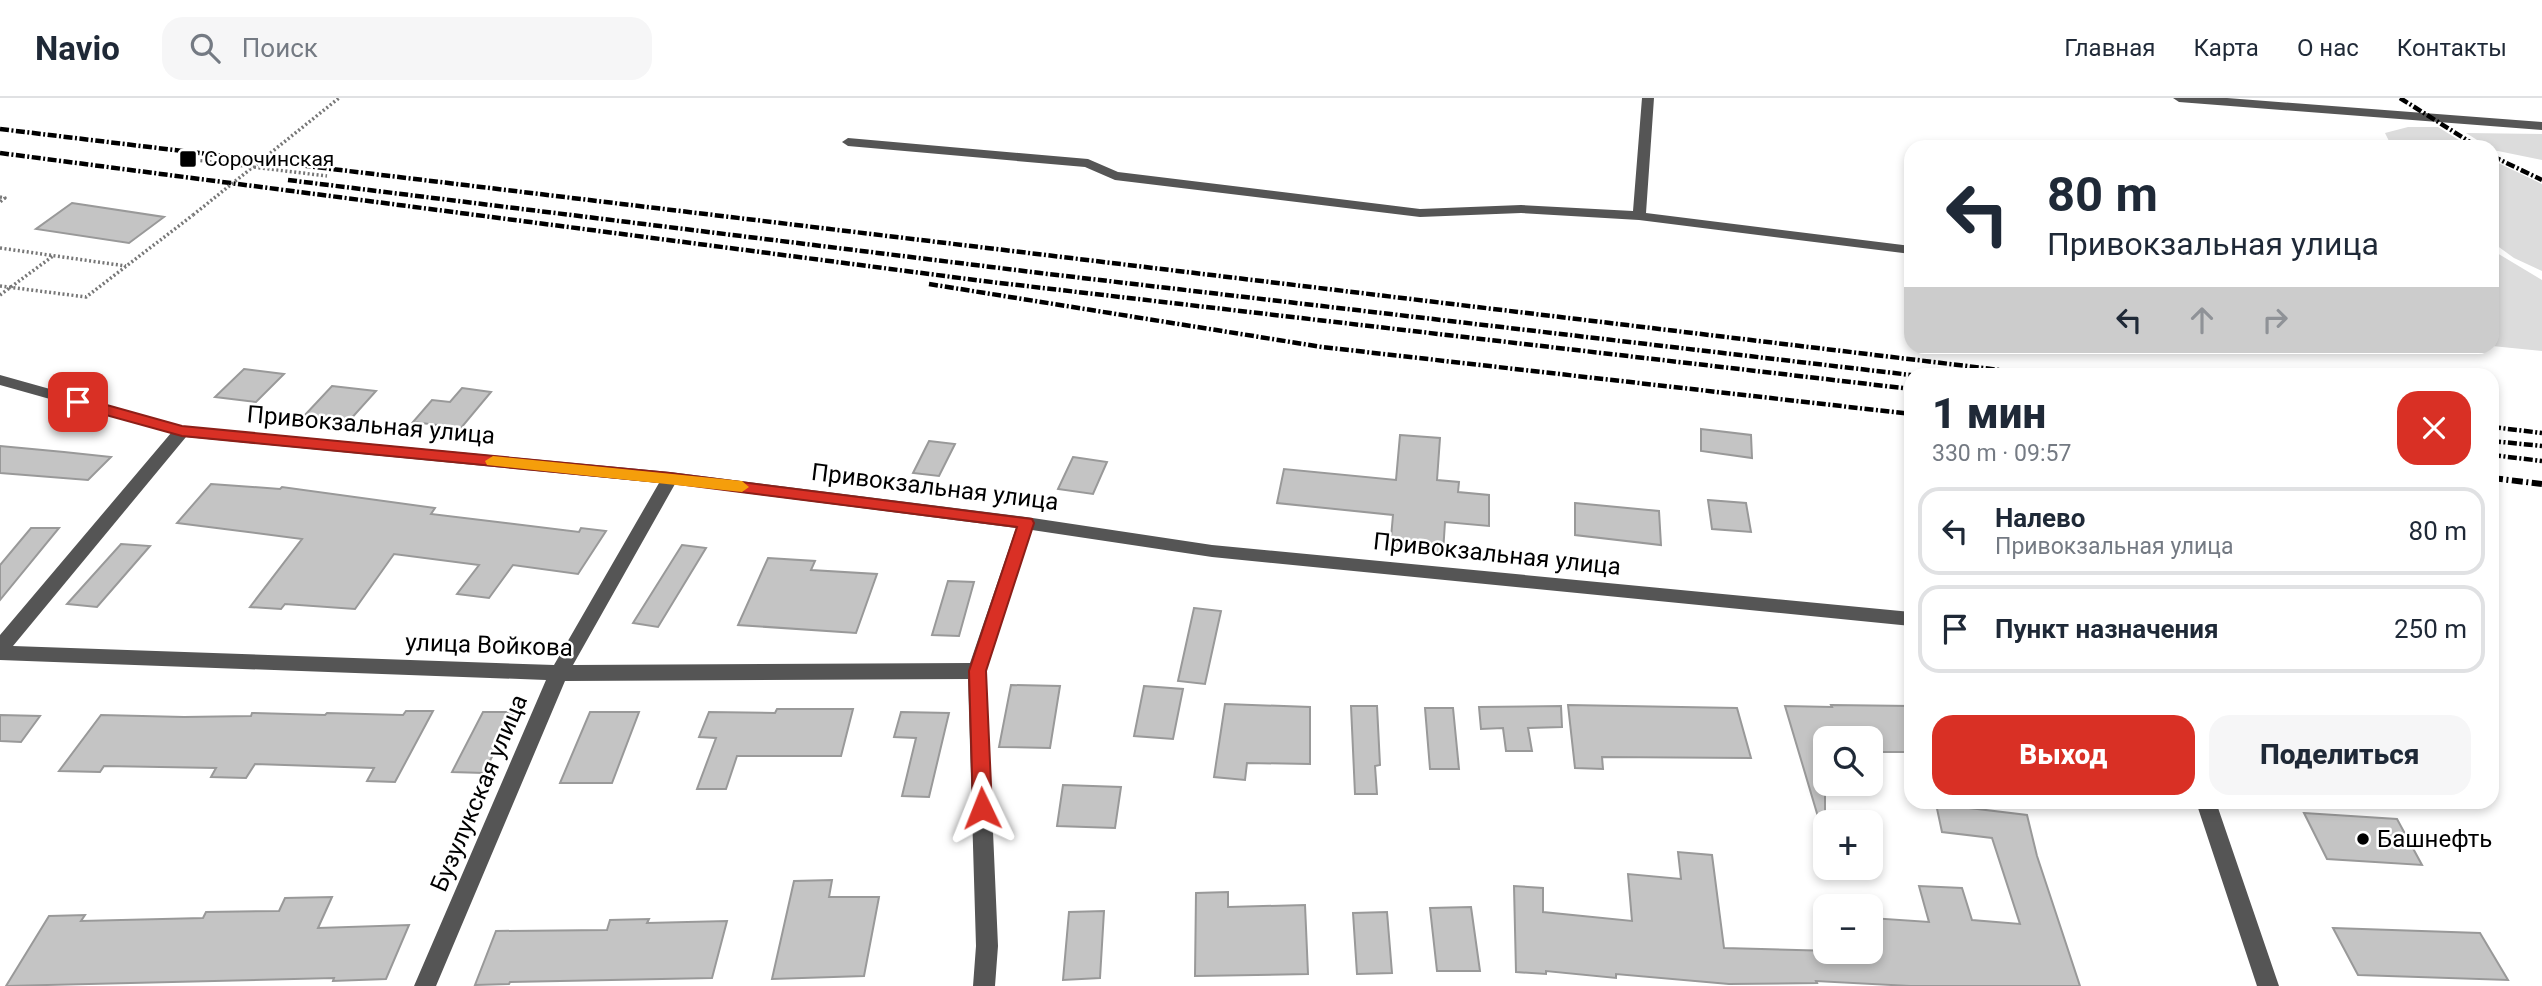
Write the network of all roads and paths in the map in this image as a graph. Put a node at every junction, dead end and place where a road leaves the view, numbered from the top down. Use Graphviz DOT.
graph roads {
  1 [pos="340,98"];
  2 [pos="1648,98"];
  3 [pos="2179,98"];
  4 [pos="2274,101"];
  5 [pos="2542,127"];
  6 [pos="848,142"];
  7 [pos="187,159"];
  8 [pos="253,166"];
  9 [pos="327,176"];
  10 [pos="1639,216"];
  11 [pos="0,248"];
  12 [pos="1904,249"];
  13 [pos="53,256"];
  14 [pos="127,266"];
  15 [pos="0,286"];
  16 [pos="10,288"];
  17 [pos="0,295"];
  18 [pos="0,380"];
  19 [pos="182,431"];
  20 [pos="670,478"];
  21 [pos="1027,523"];
  22 [pos="1904,618"];
  23 [pos="0,650"];
  24 [pos="977,671"];
  25 [pos="559,673"];
  26 [pos="2208,809"];
  27 [pos="425,986"];
  28 [pos="984,986"];
  29 [pos="2268,986"];
  1 -- 8 [label="path, bridge"];
  2 -- 10 [label="street"];
  3 -- 4 [label="street"];
  4 -- 5 [label="street"];
  6 -- 10 [label="street"];
  7 -- 8 [label="path"];
  8 -- 9 [label="path"];
  8 -- 14 [label="path, bridge"];
  10 -- 12 [label="street"];
  11 -- 13 [label="path"];
  13 -- 14 [label="path"];
  13 -- 16 [label="path"];
  14 -- 16 [label="path"];
  15 -- 16 [label="path"];
  16 -- 17 [label="path"];
  18 -- 19 [label="street, Привокзальная улица"];
  19 -- 20 [label="street, Привокзальная улица"];
  19 -- 23 [label="street"];
  20 -- 21 [label="street, Привокзальная улица"];
  20 -- 25 [label="street, Бузулукская улица"];
  21 -- 22 [label="street, Привокзальная улица"];
  21 -- 24 [label="street"];
  23 -- 25 [label="street, улица Войкова"];
  24 -- 25 [label="street, улица Войкова"];
  24 -- 28 [label="street"];
  25 -- 27 [label="street, Бузулукская улица"];
  26 -- 29 [label="street"];
}
